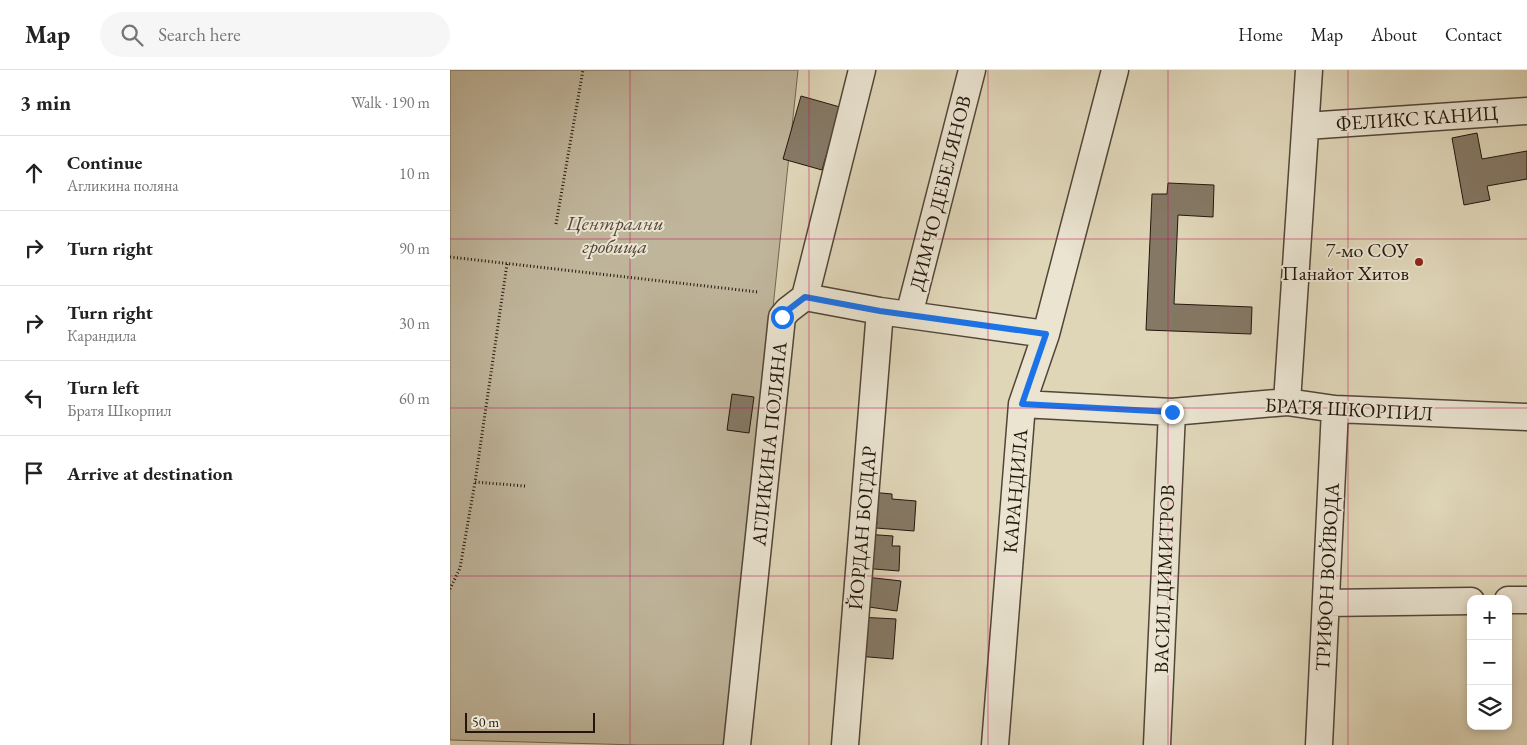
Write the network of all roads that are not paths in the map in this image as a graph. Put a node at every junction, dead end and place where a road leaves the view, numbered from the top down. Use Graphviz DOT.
graph roads {
  1 [pos="862,70"];
  2 [pos="972,70"];
  3 [pos="1115,70"];
  4 [pos="1309,70"];
  5 [pos="1527,111"];
  6 [pos="1306,126"];
  7 [pos="805,297"];
  8 [pos="880,311"];
  9 [pos="909,315"];
  10 [pos="1046,334"];
  11 [pos="1287,402"];
  12 [pos="1022,404"];
  13 [pos="1335,409"];
  14 [pos="1172,412"];
  15 [pos="1527,417"];
  16 [pos="1512,600"];
  17 [pos="1527,600"];
  18 [pos="1467,601"];
  19 [pos="1326,604"];
  20 [pos="737,745"];
  21 [pos="845,745"];
  22 [pos="994,745"];
  23 [pos="1157,745"];
  24 [pos="1319,745"];
  1 -- 7 [label="street"];
  2 -- 9 [label="street, ДИМЧО ДЕБЕЛЯНОВ"];
  3 -- 10 [label="street, КАРАНДИЛА"];
  4 -- 6 [label="street"];
  5 -- 6 [label="street, ФЕЛИКС КАНИЦ"];
  6 -- 11 [label="street"];
  7 -- 8 [label="street"];
  7 -- 20 [label="street, АГЛИКИНА ПОЛЯНА"];
  8 -- 9 [label="street"];
  8 -- 21 [label="street, ЙОРДАН БОГДАР"];
  9 -- 10 [label="street"];
  10 -- 12 [label="street, КАРАНДИЛА"];
  11 -- 13 [label="street, БРАТЯ ШКОРПИЛ"];
  11 -- 14 [label="street, БРАТЯ ШКОРПИЛ"];
  12 -- 14 [label="street, БРАТЯ ШКОРПИЛ"];
  12 -- 22 [label="street, КАРАНДИЛА"];
  13 -- 15 [label="street, БРАТЯ ШКОРПИЛ"];
  13 -- 19 [label="street, ТРИФОН ВОЙВОДА"];
  14 -- 23 [label="street, ВАСИЛ ДИМИТРОВ"];
  16 -- 17 [label="street"];
  18 -- 19 [label="street"];
  19 -- 24 [label="street, ТРИФОН ВОЙВОДА"];
}
